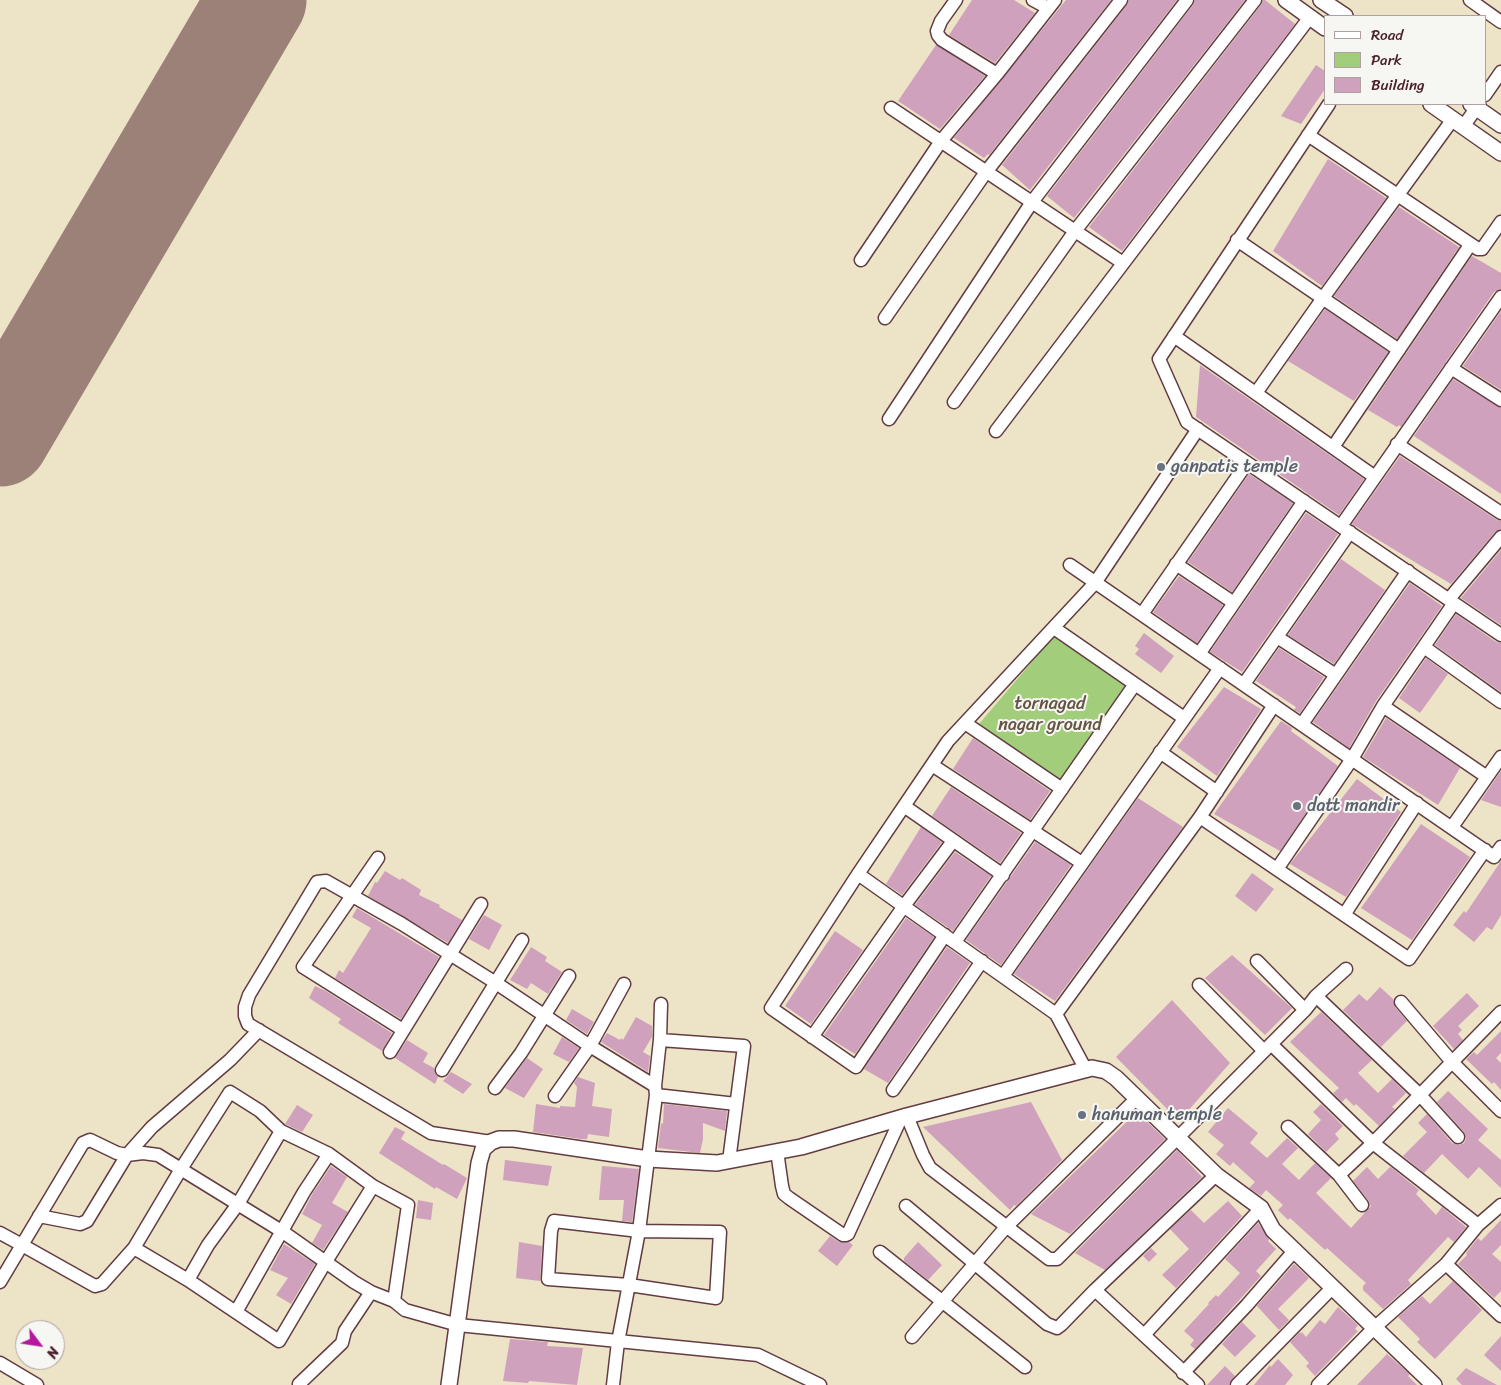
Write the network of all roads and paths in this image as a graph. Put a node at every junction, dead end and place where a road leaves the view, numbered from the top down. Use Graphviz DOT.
graph roads {
  1 [pos="956,0"];
  2 [pos="1033,0"];
  3 [pos="1121,0"];
  4 [pos="1187,0"];
  5 [pos="1255,0"];
  6 [pos="1286,0"];
  7 [pos="1470,0"];
  8 [pos="1325,1"];
  9 [pos="1052,4"];
  10 [pos="1344,15"];
  11 [pos="1310,17"];
  12 [pos="1501,22"];
  13 [pos="1324,27"];
  14 [pos="1501,72"];
  15 [pos="997,74"];
  16 [pos="1486,92"];
  17 [pos="1327,105"];
  18 [pos="1432,105"];
  19 [pos="1476,105"];
  20 [pos="1480,105"];
  21 [pos="892,108"];
  22 [pos="1458,123"];
  23 [pos="1501,125"];
  24 [pos="1308,135"];
  25 [pos="941,142"];
  26 [pos="1501,153"];
  27 [pos="986,172"];
  28 [pos="1397,195"];
  29 [pos="1032,202"];
  30 [pos="1501,222"];
  31 [pos="1075,232"];
  32 [pos="1237,240"];
  33 [pos="1470,245"];
  34 [pos="861,260"];
  35 [pos="1123,263"];
  36 [pos="1501,297"];
  37 [pos="1323,298"];
  38 [pos="885,318"];
  39 [pos="1174,336"];
  40 [pos="1399,350"];
  41 [pos="1451,368"];
  42 [pos="1256,393"];
  43 [pos="1501,400"];
  44 [pos="954,402"];
  45 [pos="889,420"];
  46 [pos="1198,430"];
  47 [pos="996,431"];
  48 [pos="1397,444"];
  49 [pos="1333,447"];
  50 [pos="1247,463"];
  51 [pos="1375,477"];
  52 [pos="1304,501"];
  53 [pos="1501,512"];
  54 [pos="1345,529"];
  55 [pos="1501,537"];
  56 [pos="1176,564"];
  57 [pos="1070,565"];
  58 [pos="1408,571"];
  59 [pos="1096,583"];
  60 [pos="1452,601"];
  61 [pos="1234,603"];
  62 [pos="1142,614"];
  63 [pos="1054,628"];
  64 [pos="1501,635"];
  65 [pos="1276,637"];
  66 [pos="1424,647"];
  67 [pos="1199,654"];
  68 [pos="1220,668"];
  69 [pos="1336,675"];
  70 [pos="1136,684"];
  71 [pos="1244,684"];
  72 [pos="1501,702"];
  73 [pos="1274,705"];
  74 [pos="1383,706"];
  75 [pos="1184,718"];
  76 [pos="965,723"];
  77 [pos="1302,724"];
  78 [pos="1160,752"];
  79 [pos="1501,757"];
  80 [pos="1352,759"];
  81 [pos="932,765"];
  82 [pos="1487,777"];
  83 [pos="1062,789"];
  84 [pos="1217,792"];
  85 [pos="1417,804"];
  86 [pos="904,806"];
  87 [pos="1200,817"];
  88 [pos="1452,827"];
  89 [pos="1033,831"];
  90 [pos="953,841"];
  91 [pos="1501,847"];
  92 [pos="1485,850"];
  93 [pos="378,858"];
  94 [pos="1082,863"];
  95 [pos="1278,869"];
  96 [pos="858,874"];
  97 [pos="1003,875"];
  98 [pos="353,895"];
  99 [pos="481,904"];
  100 [pos="904,906"];
  101 [pos="1344,915"];
  102 [pos="950,939"];
  103 [pos="522,940"];
  104 [pos="450,955"];
  105 [pos="982,961"];
  106 [pos="1257,961"];
  107 [pos="1346,969"];
  108 [pos="570,976"];
  109 [pos="1003,976"];
  110 [pos="496,983"];
  111 [pos="624,984"];
  112 [pos="1199,985"];
  113 [pos="1316,996"];
  114 [pos="1401,1002"];
  115 [pos="661,1004"];
  116 [pos="1305,1010"];
  117 [pos="544,1014"];
  118 [pos="1056,1014"];
  119 [pos="1499,1018"];
  120 [pos="259,1030"];
  121 [pos="402,1030"];
  122 [pos="812,1037"];
  123 [pos="660,1040"];
  124 [pos="590,1046"];
  125 [pos="1268,1047"];
  126 [pos="390,1052"];
  127 [pos="1452,1062"];
  128 [pos="442,1070"];
  129 [pos="1086,1070"];
  130 [pos="496,1088"];
  131 [pos="892,1090"];
  132 [pos="656,1091"];
  133 [pos="1420,1095"];
  134 [pos="555,1096"];
  135 [pos="1137,1098"];
  136 [pos="736,1104"];
  137 [pos="1501,1111"];
  138 [pos="904,1117"];
  139 [pos="1288,1127"];
  140 [pos="281,1131"];
  141 [pos="1458,1137"];
  142 [pos="1178,1138"];
  143 [pos="490,1142"];
  144 [pos="1373,1143"];
  145 [pos="777,1151"];
  146 [pos="329,1154"];
  147 [pos="127,1155"];
  148 [pos="648,1158"];
  149 [pos="729,1161"];
  150 [pos="181,1169"];
  151 [pos="1216,1175"];
  152 [pos="1339,1175"];
  153 [pos="373,1186"];
  154 [pos="238,1204"];
  155 [pos="1362,1205"];
  156 [pos="906,1206"];
  157 [pos="1501,1206"];
  158 [pos="1261,1208"];
  159 [pos="39,1216"];
  160 [pos="1478,1225"];
  161 [pos="1006,1227"];
  162 [pos="640,1230"];
  163 [pos="283,1232"];
  164 [pos="0,1233"];
  165 [pos="22,1245"];
  166 [pos="134,1248"];
  167 [pos="1295,1250"];
  168 [pos="880,1252"];
  169 [pos="325,1262"];
  170 [pos="976,1264"];
  171 [pos="1446,1264"];
  172 [pos="188,1280"];
  173 [pos="0,1282"];
  174 [pos="629,1286"];
  175 [pos="1332,1287"];
  176 [pos="1095,1290"];
  177 [pos="371,1292"];
  178 [pos="394,1300"];
  179 [pos="943,1302"];
  180 [pos="236,1312"];
  181 [pos="1501,1316"];
  182 [pos="458,1325"];
  183 [pos="1374,1328"];
  184 [pos="1144,1335"];
  185 [pos="912,1337"];
  186 [pos="618,1342"];
  187 [pos="0,1363"];
  188 [pos="1025,1367"];
  189 [pos="1183,1373"];
  190 [pos="38,1385"];
  191 [pos="301,1385"];
  192 [pos="449,1385"];
  193 [pos="613,1385"];
  194 [pos="820,1385"];
  195 [pos="1198,1385"];
  196 [pos="1237,1385"];
  197 [pos="1318,1385"];
  198 [pos="1434,1385"];
  1 -- 15 [label="street"];
  2 -- 9 [label="street"];
  3 -- 27 [label="street"];
  4 -- 29 [label="street"];
  5 -- 31 [label="street"];
  6 -- 11 [label="street"];
  7 -- 12 [label="street"];
  8 -- 10 [label="street"];
  9 -- 15 [label="street"];
  11 -- 13 [label="street"];
  11 -- 35 [label="street"];
  14 -- 16 [label="street"];
  15 -- 25 [label="street"];
  17 -- 24 [label="street"];
  18 -- 22 [label="street"];
  19 -- 22 [label="street"];
  20 -- 23 [label="street"];
  21 -- 25 [label="street"];
  22 -- 26 [label="street"];
  22 -- 28 [label="street"];
  24 -- 28 [label="street"];
  24 -- 32 [label="street"];
  25 -- 27 [label="street"];
  25 -- 34 [label="street"];
  27 -- 29 [label="street"];
  27 -- 38 [label="street"];
  28 -- 33 [label="street"];
  28 -- 37 [label="street"];
  29 -- 31 [label="street"];
  29 -- 45 [label="street"];
  30 -- 33 [label="street"];
  31 -- 35 [label="street"];
  31 -- 44 [label="street"];
  32 -- 37 [label="street"];
  32 -- 39 [label="street"];
  33 -- 40 [label="street"];
  35 -- 47 [label="street"];
  36 -- 41 [label="street"];
  37 -- 40 [label="street"];
  37 -- 42 [label="street"];
  39 -- 42 [label="street"];
  39 -- 46 [label="street"];
  40 -- 49 [label="street"];
  41 -- 43 [label="street"];
  41 -- 48 [label="street"];
  42 -- 49 [label="street"];
  46 -- 50 [label="street"];
  46 -- 59 [label="street"];
  48 -- 51 [label="street"];
  48 -- 53 [label="street"];
  49 -- 51 [label="street"];
  50 -- 52 [label="street"];
  50 -- 56 [label="street"];
  51 -- 54 [label="street"];
  52 -- 54 [label="street"];
  52 -- 61 [label="street"];
  54 -- 58 [label="street"];
  54 -- 65 [label="street"];
  55 -- 60 [label="street"];
  56 -- 61 [label="street"];
  56 -- 62 [label="street"];
  57 -- 59 [label="street"];
  58 -- 60 [label="street"];
  58 -- 69 [label="street"];
  59 -- 62 [label="street"];
  59 -- 63 [label="street"];
  60 -- 64 [label="street"];
  60 -- 66 [label="street"];
  61 -- 67 [label="street"];
  62 -- 67 [label="street"];
  63 -- 70 [label="street"];
  63 -- 76 [label="street"];
  65 -- 69 [label="street"];
  65 -- 71 [label="street"];
  66 -- 72 [label="street"];
  66 -- 74 [label="street"];
  67 -- 68 [label="street"];
  68 -- 71 [label="street"];
  68 -- 75 [label="street"];
  69 -- 77 [label="street"];
  70 -- 75 [label="street"];
  70 -- 83 [label="street"];
  71 -- 73 [label="street"];
  73 -- 77 [label="street"];
  73 -- 84 [label="street"];
  74 -- 80 [label="street"];
  74 -- 82 [label="street"];
  75 -- 78 [label="street"];
  76 -- 81 [label="street"];
  76 -- 83 [label="street"];
  77 -- 80 [label="street"];
  78 -- 84 [label="street"];
  78 -- 94 [label="street"];
  79 -- 82 [label="street"];
  80 -- 85 [label="street"];
  80 -- 95 [label="street"];
  81 -- 86 [label="street"];
  81 -- 89 [label="street"];
  82 -- 88 [label="street"];
  83 -- 89 [label="street"];
  84 -- 87 [label="street"];
  85 -- 88 [label="street"];
  85 -- 101 [label="street"];
  86 -- 90 [label="street"];
  86 -- 96 [label="street"];
  87 -- 95 [label="street"];
  87 -- 118 [label="street"];
  88 -- 92 [label="street"];
  89 -- 94 [label="street"];
  89 -- 97 [label="street"];
  90 -- 97 [label="street"];
  90 -- 100 [label="street"];
  91 -- 92 [label="street"];
  92 -- 101 [label="street"];
  93 -- 98 [label="street"];
  94 -- 109 [label="street"];
  95 -- 101 [label="street"];
  96 -- 100 [label="street"];
  96 -- 122 [label="street"];
  97 -- 102 [label="street"];
  98 -- 104 [label="street"];
  98 -- 120 [label="street"];
  98 -- 121 [label="street"];
  99 -- 104 [label="street"];
  100 -- 102 [label="street"];
  100 -- 122 [label="street"];
  102 -- 105 [label="street"];
  102 -- 122 [label="street"];
  103 -- 110 [label="street"];
  104 -- 110 [label="street"];
  104 -- 121 [label="street"];
  105 -- 109 [label="street"];
  105 -- 131 [label="street"];
  106 -- 116 [label="street"];
  107 -- 113 [label="street"];
  108 -- 117 [label="street"];
  109 -- 118 [label="street"];
  110 -- 117 [label="street"];
  110 -- 128 [label="street"];
  111 -- 124 [label="street"];
  112 -- 125 [label="street"];
  113 -- 116 [label="street"];
  113 -- 133 [label="street"];
  114 -- 127 [label="street"];
  115 -- 123 [label="street"];
  116 -- 125 [label="street"];
  117 -- 124 [label="street"];
  117 -- 130 [label="street"];
  118 -- 129 [label="street"];
  119 -- 127 [label="street"];
  120 -- 143 [label="street"];
  120 -- 147 [label="street"];
  121 -- 126 [label="street"];
  123 -- 132 [label="street"];
  123 -- 136 [label="street"];
  124 -- 132 [label="street"];
  124 -- 134 [label="street"];
  125 -- 142 [label="street"];
  125 -- 144 [label="street"];
  127 -- 133 [label="street"];
  127 -- 137 [label="street"];
  129 -- 135 [label="street"];
  129 -- 138 [label="street"];
  132 -- 136 [label="street"];
  132 -- 148 [label="street"];
  133 -- 141 [label="street"];
  133 -- 144 [label="street"];
  135 -- 142 [label="street"];
  135 -- 161 [label="street"];
  136 -- 149 [label="street"];
  138 -- 145 [label="street"];
  138 -- 145 [label="street"];
  138 -- 161 [label="street"];
  139 -- 152 [label="street"];
  140 -- 146 [label="street"];
  140 -- 150 [label="street"];
  140 -- 154 [label="street"];
  142 -- 151 [label="street"];
  142 -- 161 [label="street"];
  143 -- 148 [label="street"];
  143 -- 182 [label="street"];
  144 -- 152 [label="street"];
  144 -- 160 [label="street"];
  145 -- 149 [label="street"];
  146 -- 153 [label="street"];
  146 -- 163 [label="street"];
  147 -- 150 [label="street"];
  147 -- 159 [label="street"];
  147 -- 159 [label="street"];
  148 -- 149 [label="street"];
  148 -- 162 [label="street"];
  150 -- 154 [label="street"];
  150 -- 166 [label="street"];
  151 -- 158 [label="street"];
  151 -- 176 [label="street"];
  152 -- 155 [label="street"];
  153 -- 169 [label="street"];
  153 -- 178 [label="street"];
  154 -- 163 [label="street"];
  154 -- 172 [label="street"];
  156 -- 170 [label="street"];
  157 -- 160 [label="street"];
  158 -- 167 [label="street"];
  158 -- 184 [label="street"];
  159 -- 165 [label="street"];
  160 -- 171 [label="street"];
  161 -- 170 [label="street"];
  162 -- 174 [label="street"];
  162 -- 174 [label="street"];
  162 -- 174 [label="street"];
  163 -- 169 [label="street"];
  163 -- 180 [label="street"];
  164 -- 165 [label="street"];
  165 -- 166 [label="street"];
  165 -- 173 [label="street"];
  166 -- 172 [label="street"];
  167 -- 175 [label="street"];
  167 -- 189 [label="street"];
  168 -- 179 [label="street"];
  169 -- 177 [label="street"];
  169 -- 180 [label="street"];
  170 -- 176 [label="street"];
  170 -- 179 [label="street"];
  171 -- 181 [label="street"];
  171 -- 183 [label="street"];
  172 -- 180 [label="street"];
  174 -- 186 [label="street"];
  175 -- 183 [label="street"];
  175 -- 196 [label="street"];
  176 -- 184 [label="street"];
  177 -- 178 [label="street"];
  177 -- 191 [label="street"];
  178 -- 182 [label="street"];
  179 -- 185 [label="street"];
  179 -- 188 [label="street"];
  182 -- 186 [label="street"];
  182 -- 192 [label="street"];
  183 -- 197 [label="street"];
  183 -- 198 [label="street"];
  184 -- 189 [label="street"];
  186 -- 193 [label="street"];
  186 -- 194 [label="street"];
  187 -- 190 [label="street"];
  189 -- 195 [label="street"];
}
